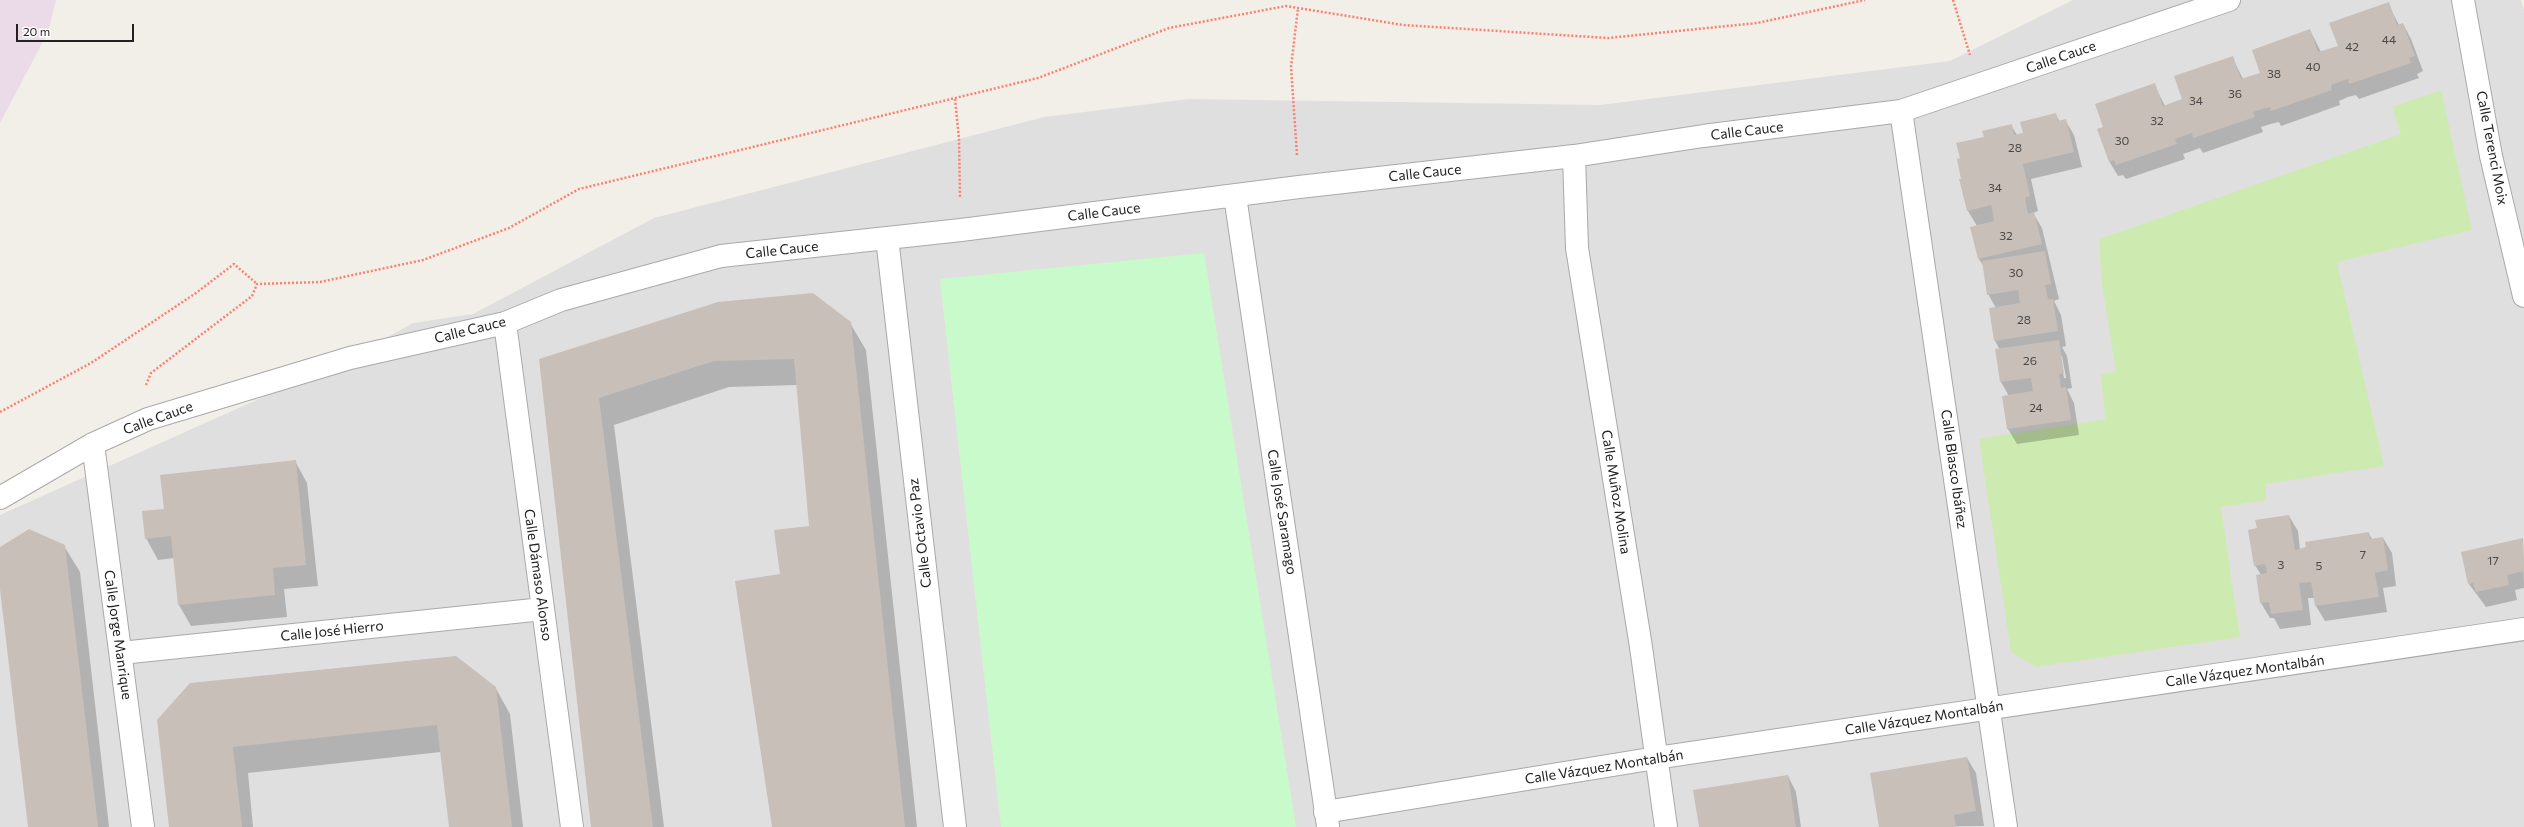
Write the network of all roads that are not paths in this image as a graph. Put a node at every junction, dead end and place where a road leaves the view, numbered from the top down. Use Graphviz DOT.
graph roads {
  1 [pos="2229,0"];
  2 [pos="2464,0"];
  3 [pos="1901,111"];
  4 [pos="1574,156"];
  5 [pos="1235,196"];
  6 [pos="887,238"];
  7 [pos="2524,296"];
  8 [pos="505,323"];
  9 [pos="93,444"];
  10 [pos="0,498"];
  11 [pos="543,609"];
  12 [pos="2524,629"];
  13 [pos="121,653"];
  14 [pos="1989,708"];
  15 [pos="1656,758"];
  16 [pos="1327,820"];
  17 [pos="143,827"];
  18 [pos="572,827"];
  19 [pos="955,827"];
  20 [pos="1666,827"];
  21 [pos="2006,827"];
  1 -- 3 [label="street, Calle Cauce"];
  2 -- 7 [label="street, Calle Terenci Moix"];
  3 -- 4 [label="street, Calle Cauce"];
  3 -- 14 [label="street, Calle Blasco Ibáñez"];
  4 -- 5 [label="street, Calle Cauce"];
  4 -- 15 [label="street, Calle Muñoz Molina"];
  5 -- 6 [label="street, Calle Cauce"];
  5 -- 16 [label="street, Calle José Saramago"];
  6 -- 8 [label="street, Calle Cauce"];
  6 -- 19 [label="street, Calle Octavio Paz"];
  8 -- 9 [label="street, Calle Cauce"];
  8 -- 11 [label="street, Calle Dámaso Alonso"];
  9 -- 10 [label="street, Calle Cauce"];
  9 -- 13 [label="street, Calle Jorge Manrique"];
  11 -- 13 [label="street, Calle José Hierro"];
  11 -- 18 [label="street, Calle Dámaso Alonso"];
  12 -- 14 [label="street, Calle Vázquez Montalbán"];
  13 -- 17 [label="street, Calle Jorge Manrique"];
  14 -- 15 [label="street, Calle Vázquez Montalbán"];
  14 -- 21 [label="street, Calle Blasco Ibáñez"];
  15 -- 16 [label="street, Calle Vázquez Montalbán"];
  15 -- 20 [label="street, Calle Muñoz Molina"];
}
